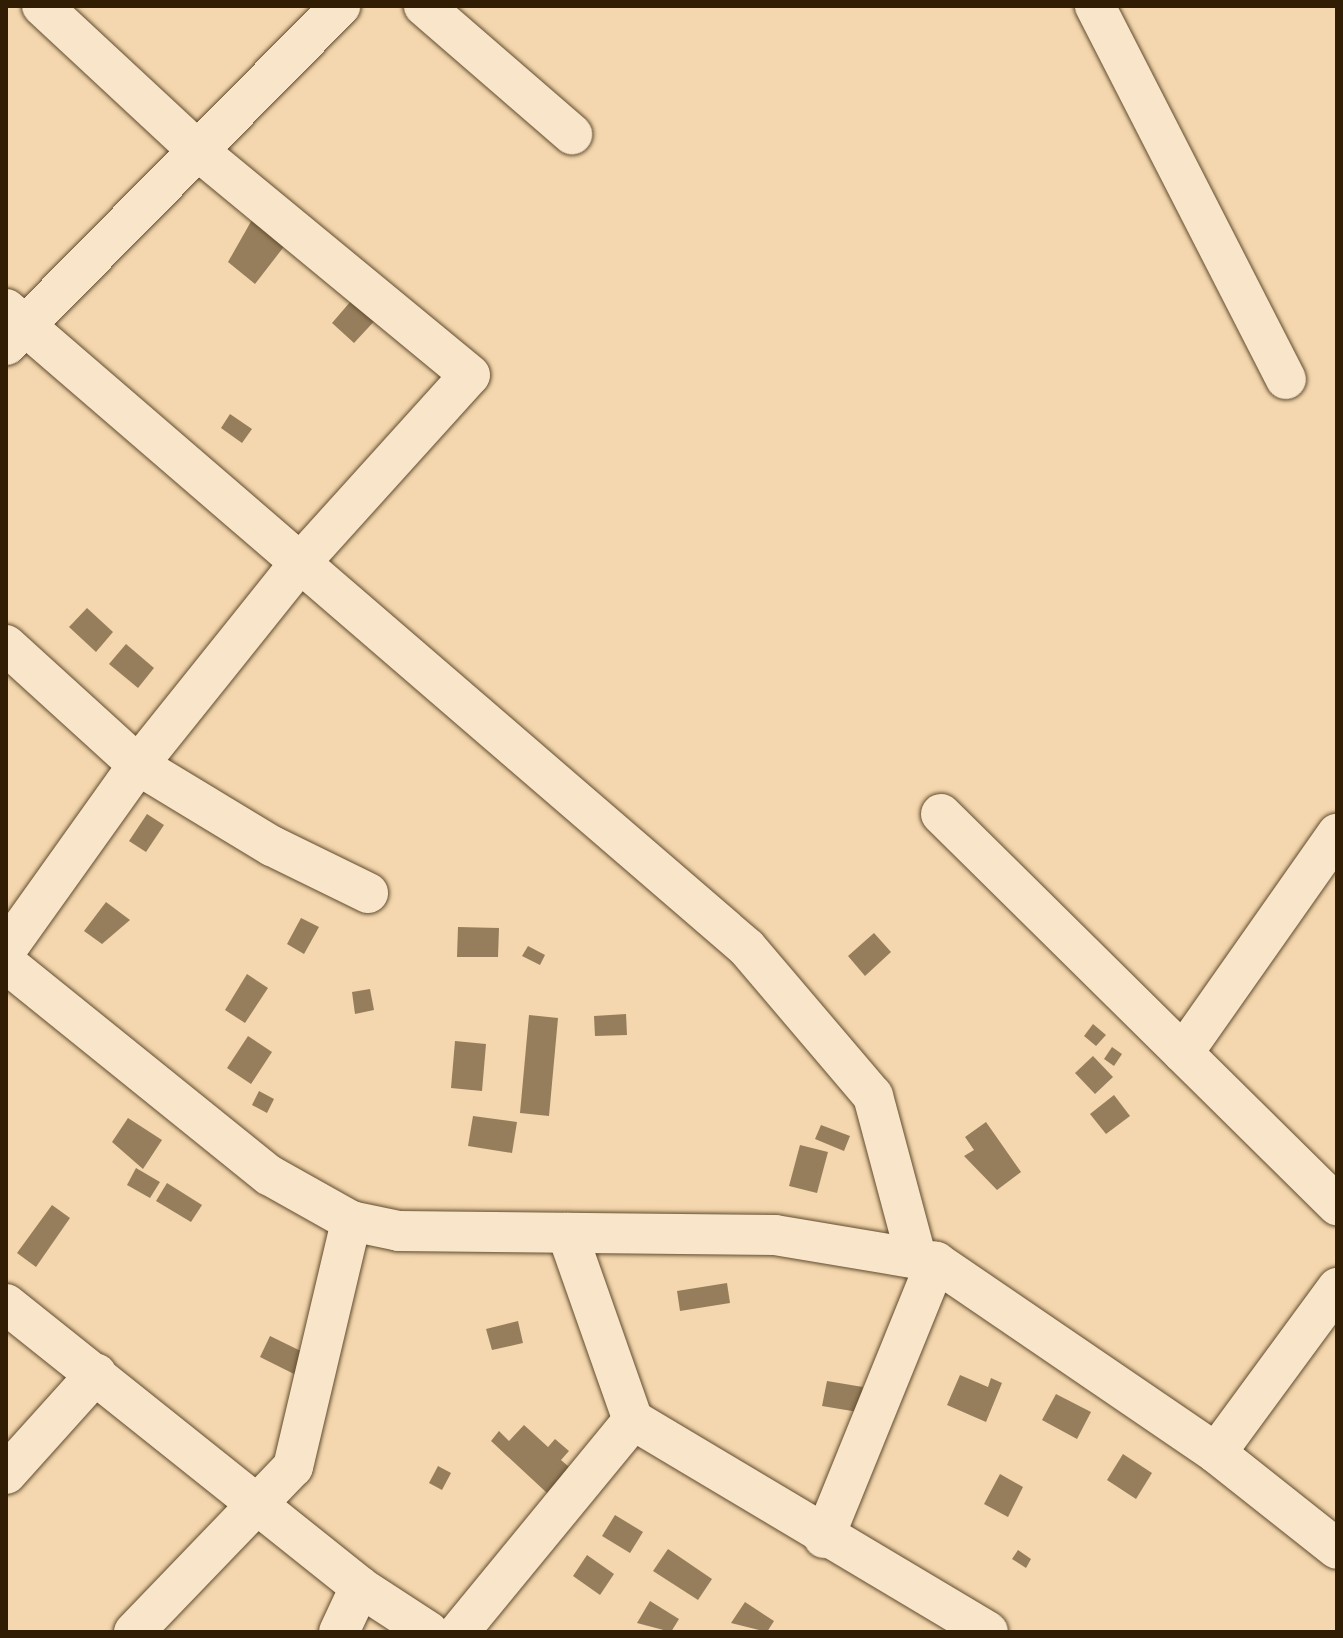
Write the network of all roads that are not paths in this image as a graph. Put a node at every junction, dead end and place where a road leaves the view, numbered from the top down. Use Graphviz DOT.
graph roads {
  1 [pos="42,6"];
  2 [pos="340,6"];
  3 [pos="424,6"];
  4 [pos="1095,6"];
  5 [pos="572,134"];
  6 [pos="196,149"];
  7 [pos="12,326"];
  8 [pos="1286,379"];
  9 [pos="300,563"];
  10 [pos="6,645"];
  11 [pos="138,765"];
  12 [pos="941,814"];
  13 [pos="1337,834"];
  14 [pos="368,893"];
  15 [pos="6,950"];
  16 [pos="6,963"];
  17 [pos="1183,1053"];
  18 [pos="1337,1205"];
  19 [pos="351,1221"];
  20 [pos="567,1233"];
  21 [pos="926,1257"];
  22 [pos="1337,1288"];
  23 [pos="6,1304"];
  24 [pos="96,1374"];
  25 [pos="633,1420"];
  26 [pos="1216,1453"];
  27 [pos="6,1474"];
  28 [pos="258,1503"];
  29 [pos="824,1538"];
  30 [pos="1337,1549"];
  31 [pos="360,1587"];
  32 [pos="134,1632"];
  33 [pos="339,1632"];
  34 [pos="429,1632"];
  35 [pos="459,1632"];
  36 [pos="988,1632"];
  1 -- 6 [label="street"];
  2 -- 6 [label="street"];
  3 -- 5 [label="street"];
  4 -- 8 [label="street"];
  6 -- 7 [label="street"];
  6 -- 9 [label="street"];
  7 -- 9 [label="street"];
  9 -- 11 [label="street"];
  9 -- 21 [label="street"];
  10 -- 11 [label="street"];
  11 -- 14 [label="street"];
  11 -- 15 [label="street"];
  12 -- 17 [label="street"];
  13 -- 17 [label="street"];
  16 -- 19 [label="street"];
  17 -- 18 [label="street"];
  19 -- 20 [label="street"];
  19 -- 28 [label="street"];
  20 -- 21 [label="street"];
  20 -- 25 [label="street"];
  21 -- 26 [label="street"];
  21 -- 29 [label="street"];
  22 -- 26 [label="street"];
  23 -- 24 [label="street"];
  24 -- 27 [label="street"];
  24 -- 28 [label="street"];
  25 -- 29 [label="street"];
  25 -- 35 [label="street"];
  26 -- 30 [label="street"];
  28 -- 31 [label="street"];
  28 -- 32 [label="street"];
  29 -- 36 [label="street"];
  31 -- 33 [label="street"];
  31 -- 34 [label="street"];
}
